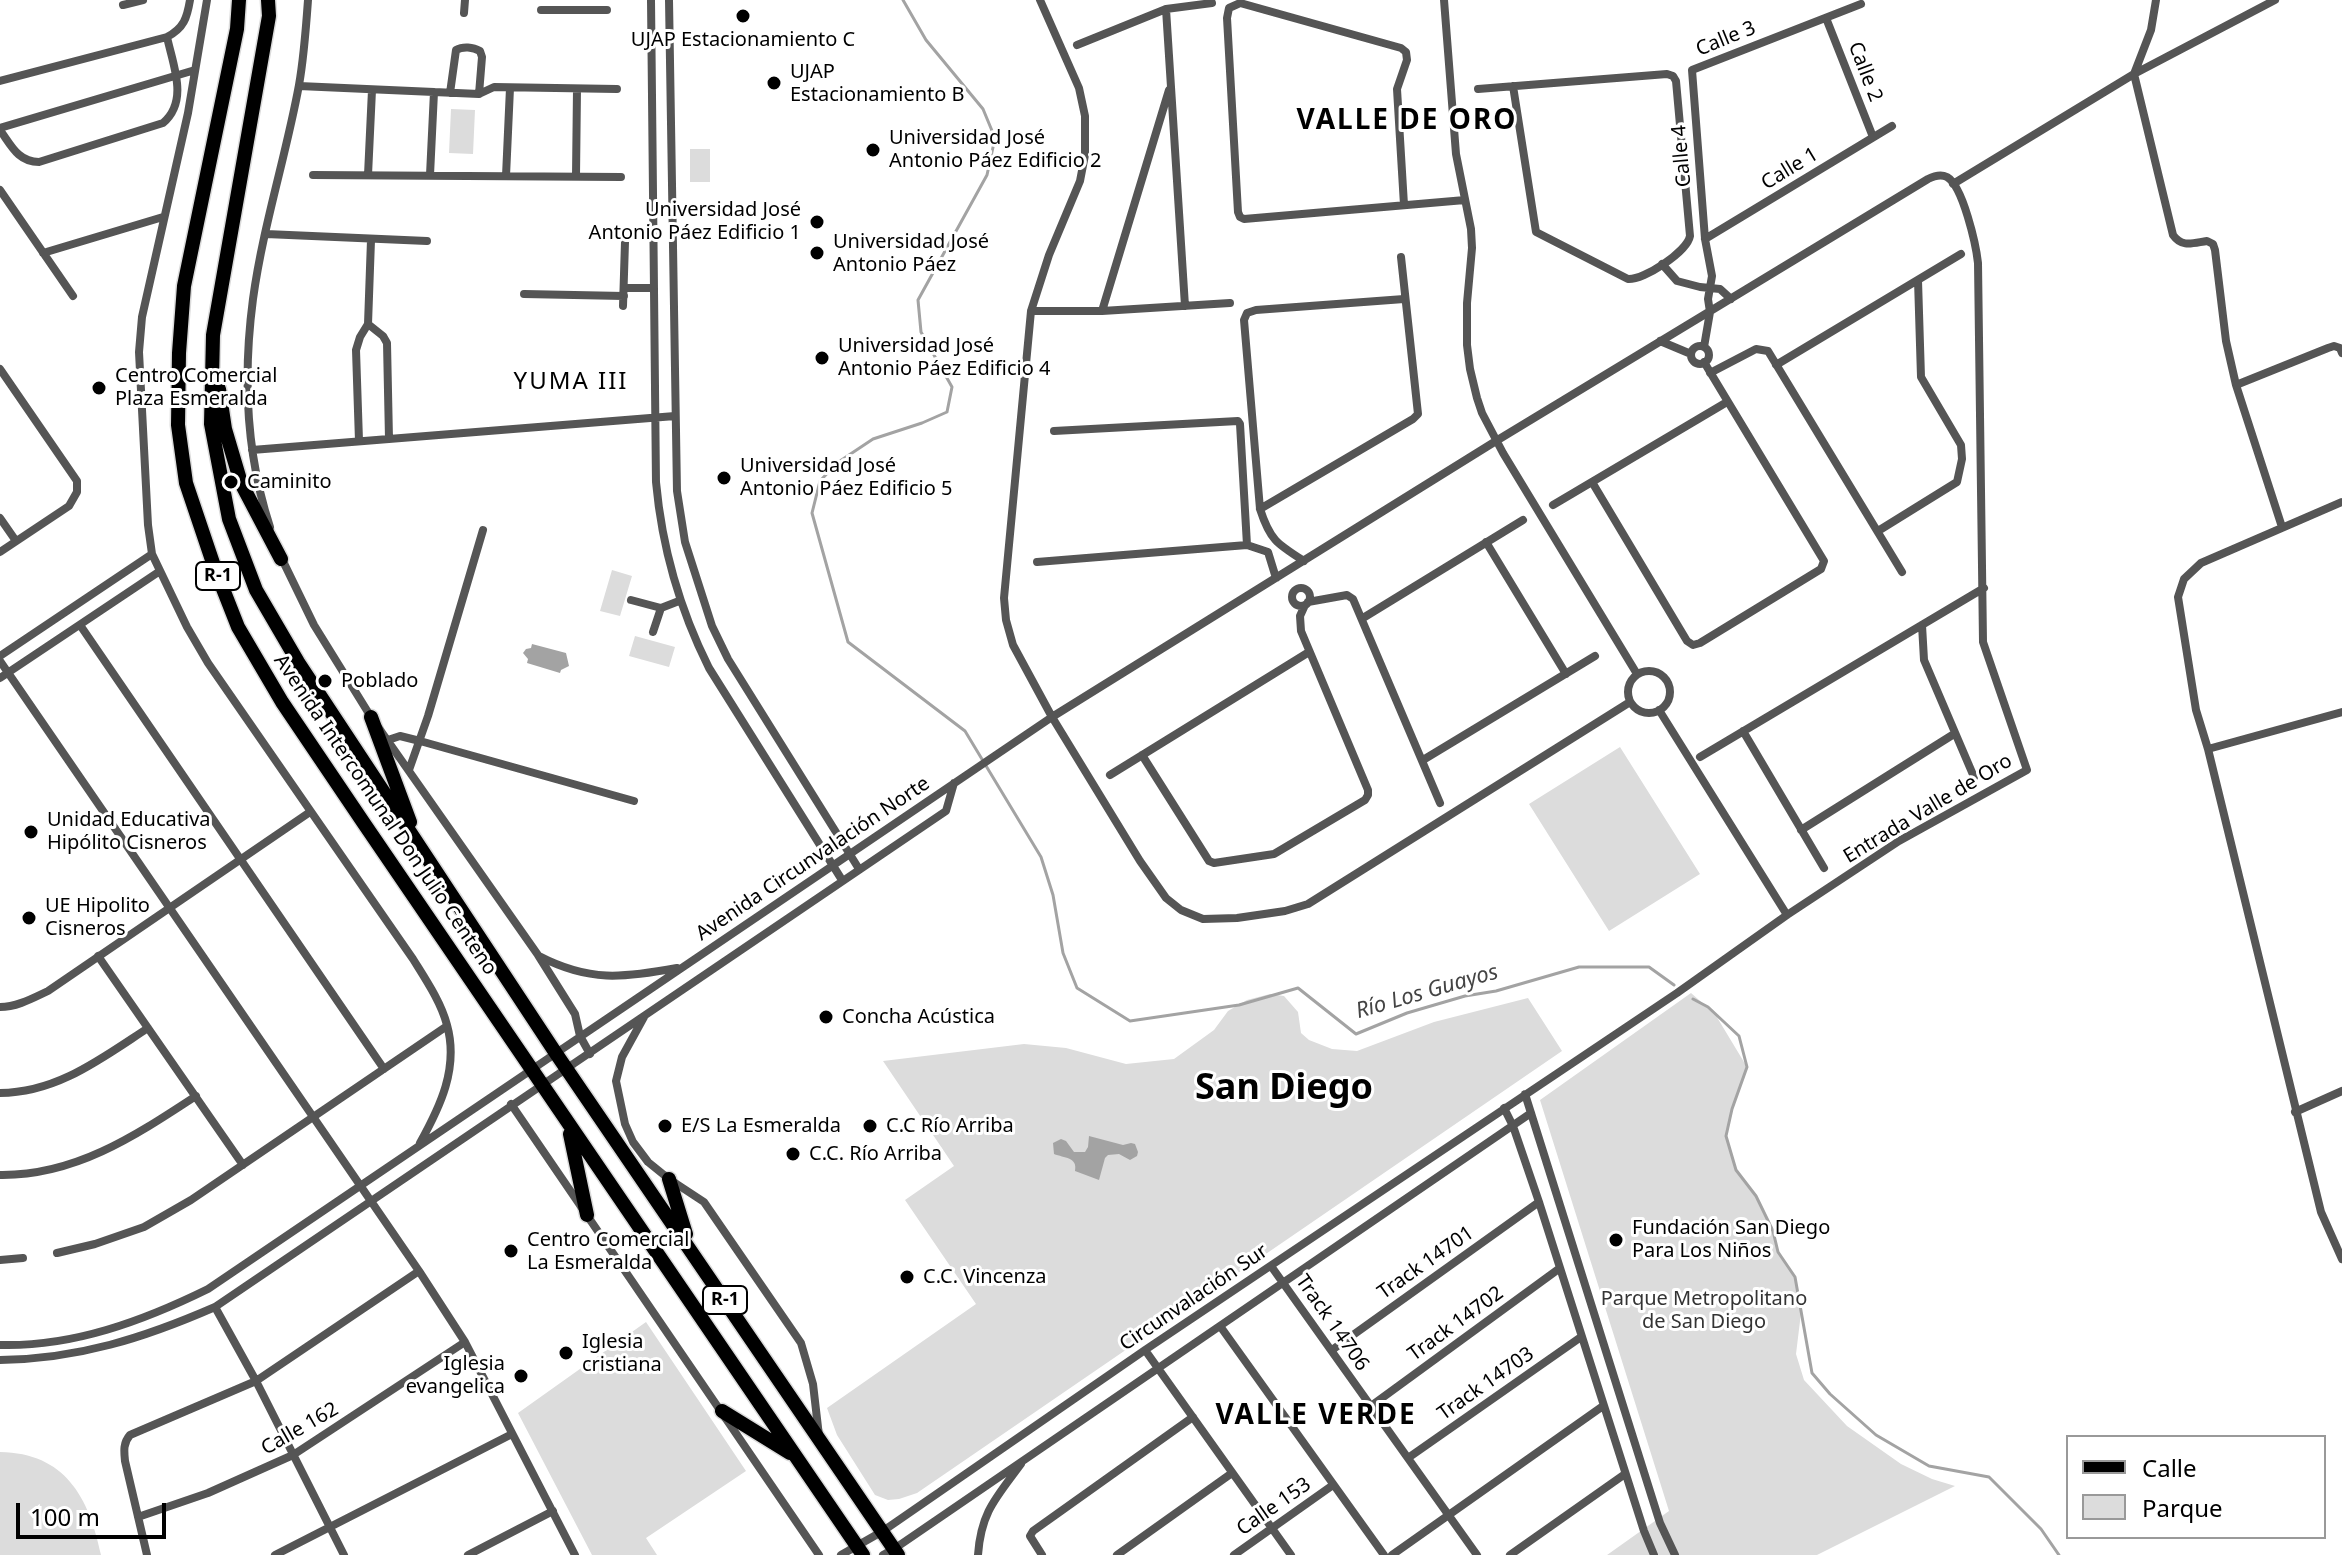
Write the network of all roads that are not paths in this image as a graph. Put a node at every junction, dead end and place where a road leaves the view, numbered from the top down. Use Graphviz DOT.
graph roads {
  1 [pos="143,0"];
  2 [pos="190,0"];
  3 [pos="207,0"];
  4 [pos="239,0"];
  5 [pos="268,0"];
  6 [pos="308,0"];
  7 [pos="465,0"];
  8 [pos="563,0"];
  9 [pos="651,0"];
  10 [pos="669,0"];
  11 [pos="1040,0"];
  12 [pos="1444,0"];
  13 [pos="2156,0"];
  14 [pos="2275,0"];
  15 [pos="1212,3"];
  16 [pos="1861,4"];
  17 [pos="123,5"];
  18 [pos="1166,9"];
  19 [pos="541,10"];
  20 [pos="563,10"];
  21 [pos="607,10"];
  22 [pos="464,13"];
  23 [pos="1826,18"];
  24 [pos="167,37"];
  25 [pos="1077,45"];
  26 [pos="195,70"];
  27 [pos="1692,70"];
  28 [pos="2134,74"];
  29 [pos="175,75"];
  30 [pos="0,81"];
  31 [pos="1171,84"];
  32 [pos="299,86"];
  33 [pos="1513,86"];
  34 [pos="510,88"];
  35 [pos="577,89"];
  36 [pos="617,89"];
  37 [pos="1478,89"];
  38 [pos="372,90"];
  39 [pos="434,92"];
  40 [pos="450,93"];
  41 [pos="479,94"];
  42 [pos="1892,126"];
  43 [pos="0,129"];
  44 [pos="1873,137"];
  45 [pos="313,175"];
  46 [pos="368,175"];
  47 [pos="430,175"];
  48 [pos="506,176"];
  49 [pos="576,176"];
  50 [pos="621,177"];
  51 [pos="1953,184"];
  52 [pos="0,190"];
  53 [pos="1465,200"];
  54 [pos="672,205"];
  55 [pos="1404,205"];
  56 [pos="653,206"];
  57 [pos="163,217"];
  58 [pos="266,234"];
  59 [pos="1705,239"];
  60 [pos="371,240"];
  61 [pos="427,241"];
  62 [pos="625,242"];
  63 [pos="43,253"];
  64 [pos="1961,254"];
  65 [pos="1401,257"];
  66 [pos="1662,264"];
  67 [pos="1918,280"];
  68 [pos="654,288"];
  69 [pos="1710,289"];
  70 [pos="624,292"];
  71 [pos="524,294"];
  72 [pos="73,296"];
  73 [pos="1404,299"];
  74 [pos="1731,299"];
  75 [pos="1230,303"];
  76 [pos="623,306"];
  77 [pos="1185,306"];
  78 [pos="1031,311"];
  79 [pos="1102,311"];
  80 [pos="1710,312"];
  81 [pos="368,324"];
  82 [pos="1660,341"];
  83 [pos="213,345"];
  84 [pos="1704,347"];
  85 [pos="2342,353"];
  86 [pos="1691,354"];
  87 [pos="1704,362"];
  88 [pos="1776,365"];
  89 [pos="0,369"];
  90 [pos="1710,373"];
  91 [pos="2236,385"];
  92 [pos="1727,402"];
  93 [pos="675,416"];
  94 [pos="656,418"];
  95 [pos="1054,431"];
  96 [pos="389,439"];
  97 [pos="359,441"];
  98 [pos="1496,441"];
  99 [pos="252,450"];
  100 [pos="1592,482"];
  101 [pos="2342,502"];
  102 [pos="1553,505"];
  103 [pos="1260,509"];
  104 [pos="0,518"];
  105 [pos="1523,520"];
  106 [pos="2282,527"];
  107 [pos="483,530"];
  108 [pos="1878,531"];
  109 [pos="16,541"];
  110 [pos="1486,542"];
  111 [pos="1277,544"];
  112 [pos="1247,545"];
  113 [pos="0,552"];
  114 [pos="1268,552"];
  115 [pos="152,554"];
  116 [pos="281,559"];
  117 [pos="1304,561"];
  118 [pos="1037,562"];
  119 [pos="160,571"];
  120 [pos="1286,572"];
  121 [pos="1902,572"];
  122 [pos="1276,578"];
  123 [pos="1984,588"];
  124 [pos="1296,589"];
  125 [pos="631,600"];
  126 [pos="679,601"];
  127 [pos="1306,604"];
  128 [pos="661,608"];
  129 [pos="1363,618"];
  130 [pos="80,625"];
  131 [pos="1922,625"];
  132 [pos="653,632"];
  133 [pos="1309,652"];
  134 [pos="1595,656"];
  135 [pos="0,659"];
  136 [pos="9,672"];
  137 [pos="1566,674"];
  138 [pos="1637,674"];
  139 [pos="0,678"];
  140 [pos="1630,702"];
  141 [pos="1659,710"];
  142 [pos="2342,712"];
  143 [pos="371,717"];
  144 [pos="1052,717"];
  145 [pos="1743,731"];
  146 [pos="1954,734"];
  147 [pos="388,740"];
  148 [pos="420,741"];
  149 [pos="2208,749"];
  150 [pos="1142,755"];
  151 [pos="1700,757"];
  152 [pos="1423,760"];
  153 [pos="409,770"];
  154 [pos="1110,775"];
  155 [pos="1974,777"];
  156 [pos="954,782"];
  157 [pos="634,801"];
  158 [pos="1440,803"];
  159 [pos="310,812"];
  160 [pos="1801,830"];
  161 [pos="419,849"];
  162 [pos="849,854"];
  163 [pos="241,860"];
  164 [pos="833,865"];
  165 [pos="1824,868"];
  166 [pos="859,869"];
  167 [pos="842,880"];
  168 [pos="171,907"];
  169 [pos="1787,915"];
  170 [pos="538,955"];
  171 [pos="98,956"];
  172 [pos="681,968"];
  173 [pos="0,1007"];
  174 [pos="645,1016"];
  175 [pos="447,1026"];
  176 [pos="148,1028"];
  177 [pos="580,1036"];
  178 [pos="555,1052"];
  179 [pos="590,1054"];
  180 [pos="384,1069"];
  181 [pos="532,1070"];
  182 [pos="567,1070"];
  183 [pos="541,1084"];
  184 [pos="2342,1091"];
  185 [pos="0,1093"];
  186 [pos="1525,1094"];
  187 [pos="196,1096"];
  188 [pos="511,1104"];
  189 [pos="1504,1108"];
  190 [pos="2295,1112"];
  191 [pos="1531,1113"];
  192 [pos="314,1116"];
  193 [pos="569,1125"];
  194 [pos="1513,1126"];
  195 [pos="417,1147"];
  196 [pos="243,1165"];
  197 [pos="0,1175"];
  198 [pos="669,1179"];
  199 [pos="361,1186"];
  200 [pos="371,1200"];
  201 [pos="1539,1202"];
  202 [pos="587,1215"];
  203 [pos="691,1250"];
  204 [pos="57,1253"];
  205 [pos="23,1258"];
  206 [pos="2342,1259"];
  207 [pos="0,1260"];
  208 [pos="1271,1266"];
  209 [pos="1560,1268"];
  210 [pos="419,1271"];
  211 [pos="1283,1282"];
  212 [pos="215,1307"];
  213 [pos="1220,1326"];
  214 [pos="1581,1337"];
  215 [pos="465,1342"];
  216 [pos="0,1345"];
  217 [pos="1145,1350"];
  218 [pos="1332,1350"];
  219 [pos="0,1360"];
  220 [pos="1157,1367"];
  221 [pos="256,1381"];
  222 [pos="1371,1406"];
  223 [pos="1603,1406"];
  224 [pos="722,1411"];
  225 [pos="1193,1417"];
  226 [pos="512,1434"];
  227 [pos="819,1441"];
  228 [pos="293,1455"];
  229 [pos="796,1457"];
  230 [pos="1026,1457"];
  231 [pos="1408,1458"];
  232 [pos="1232,1473"];
  233 [pos="1625,1474"];
  234 [pos="1333,1485"];
  235 [pos="553,1511"];
  236 [pos="1449,1515"];
  237 [pos="138,1517"];
  238 [pos="330,1528"];
  239 [pos="1272,1528"];
  240 [pos="883,1531"];
  241 [pos="860,1550"];
  242 [pos="892,1553"];
  243 [pos="147,1555"];
  244 [pos="275,1555"];
  245 [pos="344,1555"];
  246 [pos="468,1555"];
  247 [pos="575,1555"];
  248 [pos="819,1555"];
  249 [pos="841,1555"];
  250 [pos="978,1555"];
  251 [pos="1042,1555"];
  252 [pos="1117,1555"];
  253 [pos="1234,1555"];
  254 [pos="1291,1555"];
  255 [pos="1384,1555"];
  256 [pos="1392,1555"];
  257 [pos="1477,1555"];
  258 [pos="1510,1555"];
  259 [pos="1654,1555"];
  260 [pos="1675,1555"];
  1 -- 17 [label="street"];
  2 -- 24 [label="street"];
  3 -- 26 [label="street"];
  4 -- 181 [label="main road, Avenida Intercomunal Don Julio Centeno / R-1"];
  5 -- 83 [label="main road, Avenida Intercomunal Don Julio Centeno / R-1"];
  6 -- 32 [label="street"];
  7 -- 22 [label="street"];
  8 -- 20 [label="street"];
  9 -- 56 [label="street"];
  10 -- 54 [label="street"];
  11 -- 78 [label="street"];
  12 -- 53 [label="street"];
  13 -- 28 [label="street"];
  14 -- 28 [label="street"];
  15 -- 18 [label="street"];
  16 -- 23 [label="street, Calle 3"];
  18 -- 25 [label="street"];
  18 -- 31 [label="street"];
  19 -- 20 [label="street"];
  20 -- 21 [label="street"];
  23 -- 27 [label="street, Calle 3"];
  23 -- 44 [label="street, Calle 2"];
  24 -- 29 [label="street"];
  24 -- 30 [label="street"];
  26 -- 29 [label="street"];
  26 -- 57 [label="street"];
  27 -- 59 [label="street, Calle 4"];
  28 -- 51 [label="street"];
  28 -- 91 [label="street"];
  29 -- 43 [label="street"];
  29 -- 43 [label="street"];
  31 -- 77 [label="street"];
  31 -- 79 [label="street"];
  32 -- 38 [label="street"];
  32 -- 58 [label="street"];
  33 -- 37 [label="street"];
  33 -- 66 [label="street"];
  33 -- 66 [label="street"];
  34 -- 35 [label="street"];
  34 -- 41 [label="street"];
  34 -- 48 [label="street"];
  35 -- 36 [label="street"];
  35 -- 49 [label="street"];
  38 -- 39 [label="street"];
  38 -- 46 [label="street"];
  39 -- 40 [label="street"];
  39 -- 47 [label="street"];
  40 -- 41 [label="street"];
  40 -- 41 [label="street"];
  42 -- 44 [label="street, Calle 1"];
  44 -- 59 [label="street, Calle 1"];
  45 -- 46 [label="street"];
  46 -- 47 [label="street"];
  47 -- 48 [label="street"];
  48 -- 49 [label="street"];
  49 -- 50 [label="street"];
  51 -- 74 [label="street"];
  51 -- 123 [label="street, Entrada Valle de Oro"];
  52 -- 63 [label="street"];
  53 -- 55 [label="street"];
  53 -- 98 [label="street"];
  54 -- 56 [label="street"];
  54 -- 93 [label="street"];
  55 -- 55 [label="street"];
  56 -- 68 [label="street"];
  57 -- 63 [label="street"];
  57 -- 115 [label="street"];
  58 -- 60 [label="street"];
  58 -- 99 [label="street"];
  59 -- 69 [label="street, Calle 4"];
  60 -- 61 [label="street"];
  60 -- 81 [label="street"];
  62 -- 70 [label="street"];
  63 -- 72 [label="street"];
  64 -- 67 [label="street"];
  65 -- 73 [label="street"];
  66 -- 69 [label="street"];
  67 -- 88 [label="street"];
  67 -- 108 [label="street"];
  68 -- 70 [label="street"];
  68 -- 94 [label="street"];
  69 -- 74 [label="street"];
  69 -- 80 [label="street, Calle 4"];
  70 -- 71 [label="street"];
  70 -- 76 [label="street"];
  73 -- 103 [label="street"];
  73 -- 103 [label="street"];
  74 -- 80 [label="street"];
  75 -- 77 [label="street"];
  77 -- 79 [label="street"];
  78 -- 79 [label="street"];
  78 -- 144 [label="street"];
  80 -- 82 [label="street"];
  80 -- 84 [label="street, Calle 4"];
  81 -- 96 [label="street"];
  81 -- 97 [label="street"];
  82 -- 86 [label="street"];
  82 -- 98 [label="street"];
  83 -- 116 [label="main road"];
  83 -- 161 [label="main road, Avenida Intercomunal Don Julio Centeno / R-1"];
  84 -- 86 [label="street"];
  84 -- 87 [label="street"];
  85 -- 91 [label="street"];
  86 -- 87 [label="street"];
  87 -- 90 [label="street"];
  88 -- 90 [label="street"];
  88 -- 108 [label="street"];
  89 -- 109 [label="street"];
  90 -- 92 [label="street"];
  91 -- 106 [label="street"];
  92 -- 100 [label="street"];
  92 -- 100 [label="street"];
  93 -- 94 [label="street"];
  93 -- 162 [label="street"];
  94 -- 96 [label="street"];
  94 -- 126 [label="street"];
  95 -- 112 [label="street"];
  96 -- 97 [label="street"];
  97 -- 99 [label="street"];
  98 -- 117 [label="street"];
  98 -- 138 [label="street"];
  99 -- 116 [label="street"];
  100 -- 102 [label="street"];
  101 -- 106 [label="street"];
  103 -- 111 [label="street"];
  104 -- 109 [label="street"];
  105 -- 110 [label="street"];
  106 -- 149 [label="street"];
  107 -- 148 [label="street"];
  108 -- 121 [label="street"];
  109 -- 113 [label="street"];
  110 -- 129 [label="street"];
  110 -- 137 [label="street"];
  111 -- 114 [label="street"];
  111 -- 117 [label="street"];
  112 -- 114 [label="street"];
  112 -- 118 [label="street"];
  114 -- 122 [label="street"];
  115 -- 119 [label="street"];
  115 -- 135 [label="street"];
  116 -- 143 [label="street"];
  117 -- 120 [label="street"];
  119 -- 130 [label="street"];
  119 -- 159 [label="street"];
  120 -- 122 [label="street"];
  120 -- 124 [label="street"];
  122 -- 144 [label="street"];
  123 -- 131 [label="street"];
  123 -- 169 [label="street, Entrada Valle de Oro"];
  124 -- 127 [label="street"];
  124 -- 127 [label="street"];
  125 -- 128 [label="street"];
  126 -- 128 [label="street"];
  126 -- 164 [label="street"];
  127 -- 129 [label="street"];
  127 -- 133 [label="street"];
  128 -- 132 [label="street"];
  129 -- 152 [label="street"];
  130 -- 136 [label="street"];
  130 -- 163 [label="street"];
  131 -- 145 [label="street"];
  131 -- 146 [label="street"];
  133 -- 150 [label="street"];
  133 -- 150 [label="street"];
  134 -- 137 [label="street"];
  135 -- 136 [label="street"];
  136 -- 139 [label="street"];
  136 -- 168 [label="street"];
  137 -- 152 [label="street"];
  138 -- 140 [label="street"];
  138 -- 141 [label="street"];
  140 -- 141 [label="street"];
  140 -- 144 [label="street"];
  141 -- 169 [label="street"];
  142 -- 149 [label="street"];
  143 -- 147 [label="street"];
  143 -- 161 [label="main road"];
  144 -- 156 [label="street"];
  145 -- 151 [label="street"];
  145 -- 160 [label="street"];
  146 -- 155 [label="street"];
  146 -- 160 [label="street"];
  147 -- 148 [label="street"];
  147 -- 153 [label="street"];
  148 -- 153 [label="street"];
  148 -- 157 [label="street"];
  149 -- 190 [label="street"];
  150 -- 154 [label="street"];
  152 -- 158 [label="street"];
  153 -- 170 [label="street"];
  156 -- 162 [label="street, Avenida Circunvalación Norte"];
  156 -- 166 [label="street, Avenida Circunvalación Norte"];
  159 -- 163 [label="street"];
  159 -- 175 [label="street"];
  160 -- 165 [label="street"];
  161 -- 178 [label="main road, Avenida Intercomunal Don Julio Centeno / R-1"];
  162 -- 164 [label="street, Avenida Circunvalación Norte"];
  162 -- 166 [label="street"];
  163 -- 168 [label="street"];
  163 -- 180 [label="street"];
  164 -- 167 [label="street"];
  164 -- 172 [label="street, Avenida Circunvalación Norte"];
  166 -- 167 [label="street, Avenida Circunvalación Norte"];
  167 -- 174 [label="street, Avenida Circunvalación Norte"];
  168 -- 171 [label="street"];
  168 -- 192 [label="street"];
  169 -- 186 [label="street, Entrada Valle de Oro"];
  170 -- 172 [label="street"];
  170 -- 177 [label="street"];
  171 -- 173 [label="street"];
  171 -- 176 [label="street"];
  172 -- 177 [label="street, Avenida Circunvalación Norte"];
  174 -- 179 [label="street, Avenida Circunvalación Norte"];
  174 -- 198 [label="street"];
  175 -- 180 [label="street"];
  175 -- 195 [label="street"];
  176 -- 185 [label="street"];
  176 -- 187 [label="street"];
  177 -- 178 [label="street, Avenida Circunvalación Norte"];
  177 -- 179 [label="street"];
  178 -- 181 [label="street, Avenida Circunvalación Norte"];
  178 -- 182 [label="main road, Avenida Intercomunal Don Julio Centeno / R-1"];
  179 -- 182 [label="street, Avenida Circunvalación Norte"];
  180 -- 192 [label="street"];
  181 -- 183 [label="main road, Avenida Intercomunal Don Julio Centeno / R-1"];
  181 -- 195 [label="street, Avenida Circunvalación Norte"];
  182 -- 183 [label="street, Avenida Circunvalación Norte"];
  182 -- 203 [label="main road, Avenida Intercomunal Don Julio Centeno / R-1"];
  183 -- 188 [label="street, Avenida Circunvalación Norte"];
  183 -- 193 [label="main road, Avenida Intercomunal Don Julio Centeno / R-1"];
  184 -- 190 [label="street"];
  186 -- 189 [label="street, Circunvalación Sur"];
  186 -- 191 [label="street"];
  187 -- 196 [label="street"];
  187 -- 197 [label="street"];
  188 -- 200 [label="street, Avenida Circunvalación Norte"];
  188 -- 202 [label="street"];
  189 -- 194 [label="street"];
  189 -- 208 [label="street, Circunvalación Sur"];
  190 -- 206 [label="street"];
  191 -- 194 [label="street, Circunvalación Sur"];
  191 -- 260 [label="street"];
  192 -- 196 [label="street"];
  192 -- 199 [label="street"];
  193 -- 202 [label="main road"];
  193 -- 229 [label="main road, Avenida Intercomunal Don Julio Centeno / R-1"];
  194 -- 201 [label="street"];
  194 -- 211 [label="street, Circunvalación Sur"];
  195 -- 199 [label="street, Avenida Circunvalación Norte"];
  196 -- 204 [label="street"];
  198 -- 203 [label="main road"];
  198 -- 227 [label="street"];
  199 -- 200 [label="street"];
  199 -- 216 [label="street, Avenida Circunvalación Norte"];
  200 -- 210 [label="street"];
  200 -- 212 [label="street, Avenida Circunvalación Norte"];
  201 -- 209 [label="street"];
  201 -- 218 [label="street, Track 14701"];
  202 -- 224 [label="street"];
  203 -- 227 [label="main road, Avenida Intercomunal Don Julio Centeno / R-1"];
  205 -- 207 [label="street"];
  208 -- 211 [label="street, Track 14706"];
  208 -- 217 [label="street, Circunvalación Sur"];
  209 -- 214 [label="street"];
  209 -- 222 [label="street, Track 14702"];
  210 -- 215 [label="street"];
  210 -- 221 [label="street"];
  211 -- 213 [label="street, Circunvalación Sur"];
  211 -- 218 [label="street, Track 14706"];
  212 -- 219 [label="street, Avenida Circunvalación Norte"];
  212 -- 221 [label="street"];
  213 -- 220 [label="street, Circunvalación Sur"];
  213 -- 234 [label="street"];
  214 -- 223 [label="street"];
  214 -- 231 [label="street, Track 14703"];
  215 -- 226 [label="street"];
  215 -- 228 [label="street, Calle 162"];
  217 -- 220 [label="street"];
  217 -- 240 [label="street, Circunvalación Sur"];
  218 -- 222 [label="street, Track 14706"];
  220 -- 225 [label="street"];
  220 -- 230 [label="street, Circunvalación Sur"];
  221 -- 228 [label="street"];
  221 -- 237 [label="street"];
  222 -- 231 [label="street, Track 14706"];
  223 -- 233 [label="street"];
  223 -- 236 [label="street"];
  224 -- 229 [label="main road"];
  224 -- 248 [label="street"];
  225 -- 232 [label="street"];
  225 -- 251 [label="street"];
  226 -- 235 [label="street"];
  226 -- 238 [label="street"];
  227 -- 240 [label="main road, Avenida Intercomunal Don Julio Centeno / R-1"];
  228 -- 237 [label="street, Calle 162"];
  228 -- 238 [label="street"];
  229 -- 241 [label="main road, Avenida Intercomunal Don Julio Centeno / R-1"];
  230 -- 242 [label="street, Circunvalación Sur"];
  230 -- 250 [label="street"];
  231 -- 236 [label="street, Track 14706"];
  232 -- 239 [label="street"];
  232 -- 252 [label="street"];
  233 -- 258 [label="street"];
  233 -- 259 [label="street"];
  234 -- 239 [label="street, Calle 153"];
  234 -- 255 [label="street"];
  235 -- 246 [label="street"];
  235 -- 247 [label="street"];
  236 -- 256 [label="street"];
  236 -- 257 [label="street, Track 14706"];
  237 -- 243 [label="street"];
  238 -- 244 [label="street"];
  238 -- 245 [label="street"];
  239 -- 253 [label="street, Calle 153"];
  239 -- 254 [label="street"];
  240 -- 241 [label="street, Circunvalación Sur"];
  240 -- 242 [label="main road, Avenida Intercomunal Don Julio Centeno / R-1"];
  241 -- 249 [label="street"];
}
